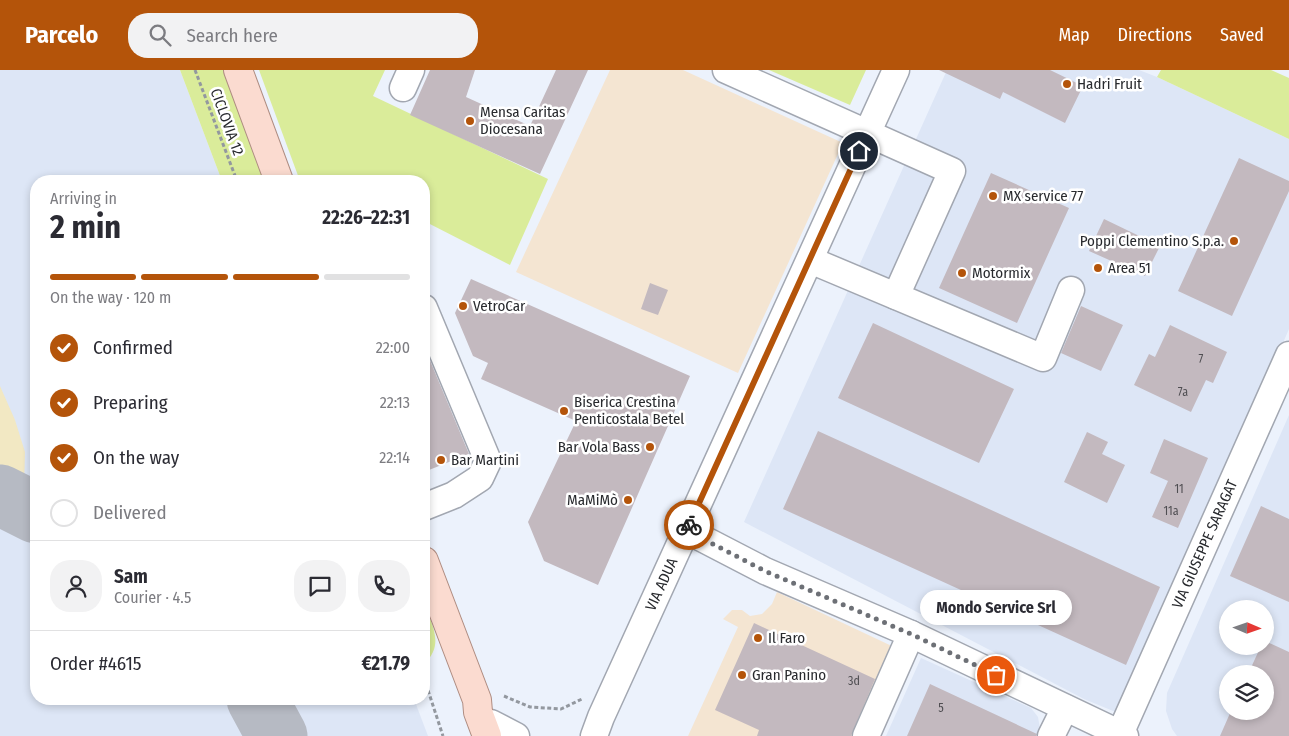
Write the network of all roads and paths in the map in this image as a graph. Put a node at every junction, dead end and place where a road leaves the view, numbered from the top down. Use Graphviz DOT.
graph roads {
  1 [pos="195,70"];
  2 [pos="238,70"];
  3 [pos="726,70"];
  4 [pos="896,70"];
  5 [pos="867,133"];
  6 [pos="235,175"];
  7 [pos="278,175"];
  8 [pos="810,260"];
  9 [pos="1070,290"];
  10 [pos="896,296"];
  11 [pos="430,339"];
  12 [pos="1289,355"];
  13 [pos="430,505"];
  14 [pos="686,530"];
  15 [pos="430,577"];
  16 [pos="911,634"];
  17 [pos="430,696"];
  18 [pos="1065,708"];
  19 [pos="598,726"];
  20 [pos="491,732"];
  21 [pos="1123,735"];
  22 [pos="443,736"];
  23 [pos="516,736"];
  24 [pos="576,736"];
  25 [pos="866,736"];
  26 [pos="1052,736"];
  1 -- 6 [label="path, CICLOVIA 12"];
  2 -- 7 [label="main road"];
  3 -- 5 [label="street"];
  4 -- 5 [label="street, VIA ADUA"];
  5 -- 8 [label="street, VIA ADUA"];
  5 -- 10 [label="street"];
  8 -- 10 [label="street"];
  8 -- 14 [label="street, VIA ADUA"];
  9 -- 10 [label="street"];
  11 -- 13 [label="street"];
  12 -- 21 [label="street, VIA GIUSEPPE SARAGAT"];
  14 -- 16 [label="street"];
  14 -- 19 [label="street, VIA ADUA"];
  15 -- 20 [label="main road"];
  16 -- 18 [label="street"];
  16 -- 25 [label="street"];
  17 -- 22 [label="path"];
  18 -- 21 [label="street"];
  18 -- 26 [label="street"];
  19 -- 24 [label="street, VIA ADUA"];
  20 -- 23 [label="street"];
}
